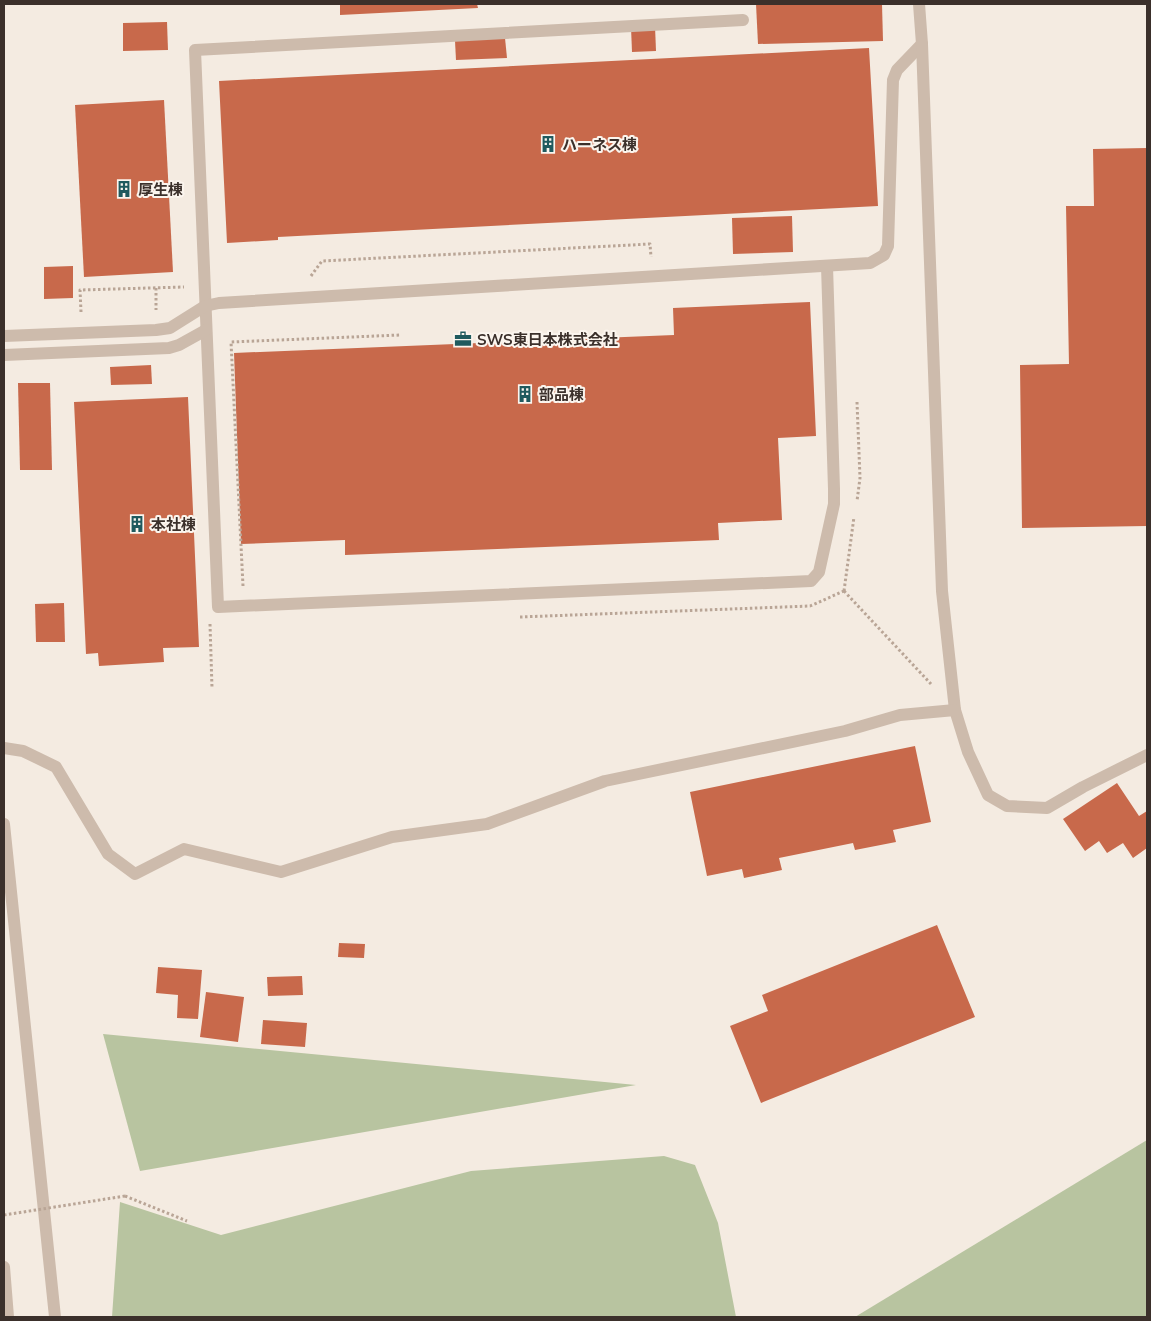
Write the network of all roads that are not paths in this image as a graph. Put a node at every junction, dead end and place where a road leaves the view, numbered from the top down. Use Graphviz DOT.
graph roads {
  1 [pos="920,4"];
  2 [pos="743,20"];
  3 [pos="922,44"];
  4 [pos="827,266"];
  5 [pos="205,306"];
  6 [pos="206,330"];
  7 [pos="4,336"];
  8 [pos="4,355"];
  9 [pos="955,710"];
  10 [pos="4,748"];
  11 [pos="1147,755"];
  12 [pos="4,824"];
  13 [pos="4,1267"];
  14 [pos="8,1317"];
  15 [pos="55,1317"];
  1 -- 3 [label="street"];
  2 -- 5 [label="street"];
  3 -- 4 [label="street"];
  3 -- 9 [label="street"];
  4 -- 5 [label="street"];
  4 -- 6 [label="street"];
  5 -- 6 [label="street"];
  5 -- 7 [label="street"];
  6 -- 8 [label="street"];
  9 -- 10 [label="street"];
  9 -- 11 [label="street"];
  12 -- 15 [label="street"];
  13 -- 14 [label="street"];
}
